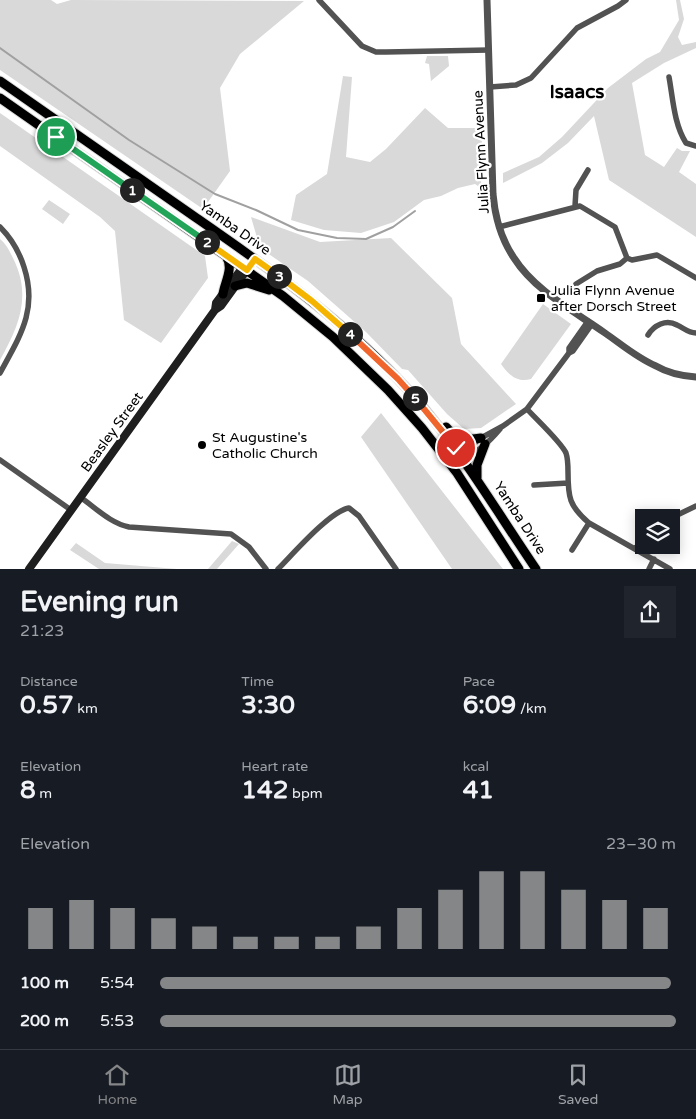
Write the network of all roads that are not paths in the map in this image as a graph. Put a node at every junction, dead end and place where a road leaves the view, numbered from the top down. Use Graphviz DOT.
graph roads {
  1 [pos="319,0"];
  2 [pos="487,0"];
  3 [pos="626,0"];
  4 [pos="489,50"];
  5 [pos="669,77"];
  6 [pos="0,81"];
  7 [pos="490,86"];
  8 [pos="0,98"];
  9 [pos="696,146"];
  10 [pos="588,170"];
  11 [pos="575,206"];
  12 [pos="499,226"];
  13 [pos="0,227"];
  14 [pos="225,255"];
  15 [pos="253,258"];
  16 [pos="627,258"];
  17 [pos="245,269"];
  18 [pos="696,278"];
  19 [pos="576,284"];
  20 [pos="235,286"];
  21 [pos="223,294"];
  22 [pos="283,296"];
  23 [pos="215,310"];
  24 [pos="590,323"];
  25 [pos="696,333"];
  26 [pos="648,335"];
  27 [pos="0,373"];
  28 [pos="696,377"];
  29 [pos="529,407"];
  30 [pos="432,416"];
  31 [pos="483,441"];
  32 [pos="462,456"];
  33 [pos="0,460"];
  34 [pos="451,464"];
  35 [pos="477,478"];
  36 [pos="568,483"];
  37 [pos="534,485"];
  38 [pos="80,497"];
  39 [pos="696,506"];
  40 [pos="71,510"];
  41 [pos="680,514"];
  42 [pos="589,522"];
  43 [pos="635,547"];
  44 [pos="572,550"];
  45 [pos="646,554"];
  46 [pos="654,559"];
  47 [pos="29,569"];
  48 [pos="266,569"];
  49 [pos="278,569"];
  50 [pos="396,569"];
  51 [pos="519,569"];
  52 [pos="536,569"];
  53 [pos="649,569"];
  54 [pos="670,569"];
  1 -- 4 [label="street"];
  2 -- 4 [label="street, Julia Flynn Avenue"];
  3 -- 7 [label="street"];
  4 -- 7 [label="street, Julia Flynn Avenue"];
  5 -- 9 [label="street"];
  6 -- 15 [label="main road, Yamba Drive"];
  7 -- 12 [label="street, Julia Flynn Avenue"];
  8 -- 14 [label="main road, Yamba Drive"];
  10 -- 11 [label="street"];
  11 -- 12 [label="street"];
  11 -- 16 [label="street"];
  12 -- 24 [label="street, Julia Flynn Avenue"];
  13 -- 27 [label="street"];
  14 -- 17 [label="main road, Yamba Drive"];
  14 -- 21 [label="main road"];
  15 -- 17 [label="main road"];
  15 -- 30 [label="main road, Yamba Drive"];
  16 -- 18 [label="street"];
  16 -- 19 [label="street"];
  17 -- 20 [label="main road, Beasley Street"];
  17 -- 21 [label="main road, Beasley Street"];
  17 -- 22 [label="main road, Yamba Drive"];
  20 -- 22 [label="main road"];
  20 -- 23 [label="main road, Beasley Street"];
  21 -- 23 [label="main road, Beasley Street"];
  22 -- 34 [label="main road, Yamba Drive"];
  23 -- 38 [label="main road, Beasley Street"];
  24 -- 28 [label="street, Julia Flynn Avenue"];
  24 -- 29 [label="street"];
  25 -- 26 [label="street"];
  29 -- 31 [label="street"];
  29 -- 36 [label="street"];
  30 -- 31 [label="main road"];
  30 -- 32 [label="main road, Yamba Drive"];
  31 -- 32 [label="street"];
  31 -- 35 [label="main road"];
  32 -- 34 [label="main road"];
  32 -- 35 [label="main road, Yamba Drive"];
  33 -- 40 [label="street"];
  34 -- 51 [label="main road, Yamba Drive"];
  35 -- 52 [label="main road, Yamba Drive"];
  36 -- 37 [label="street"];
  36 -- 42 [label="street"];
  38 -- 40 [label="main road, Beasley Street"];
  38 -- 48 [label="street"];
  39 -- 41 [label="street"];
  40 -- 47 [label="main road, Beasley Street"];
  42 -- 43 [label="street"];
  42 -- 44 [label="street"];
  45 -- 46 [label="street"];
  46 -- 53 [label="street"];
  46 -- 54 [label="street"];
  49 -- 50 [label="street"];
}
